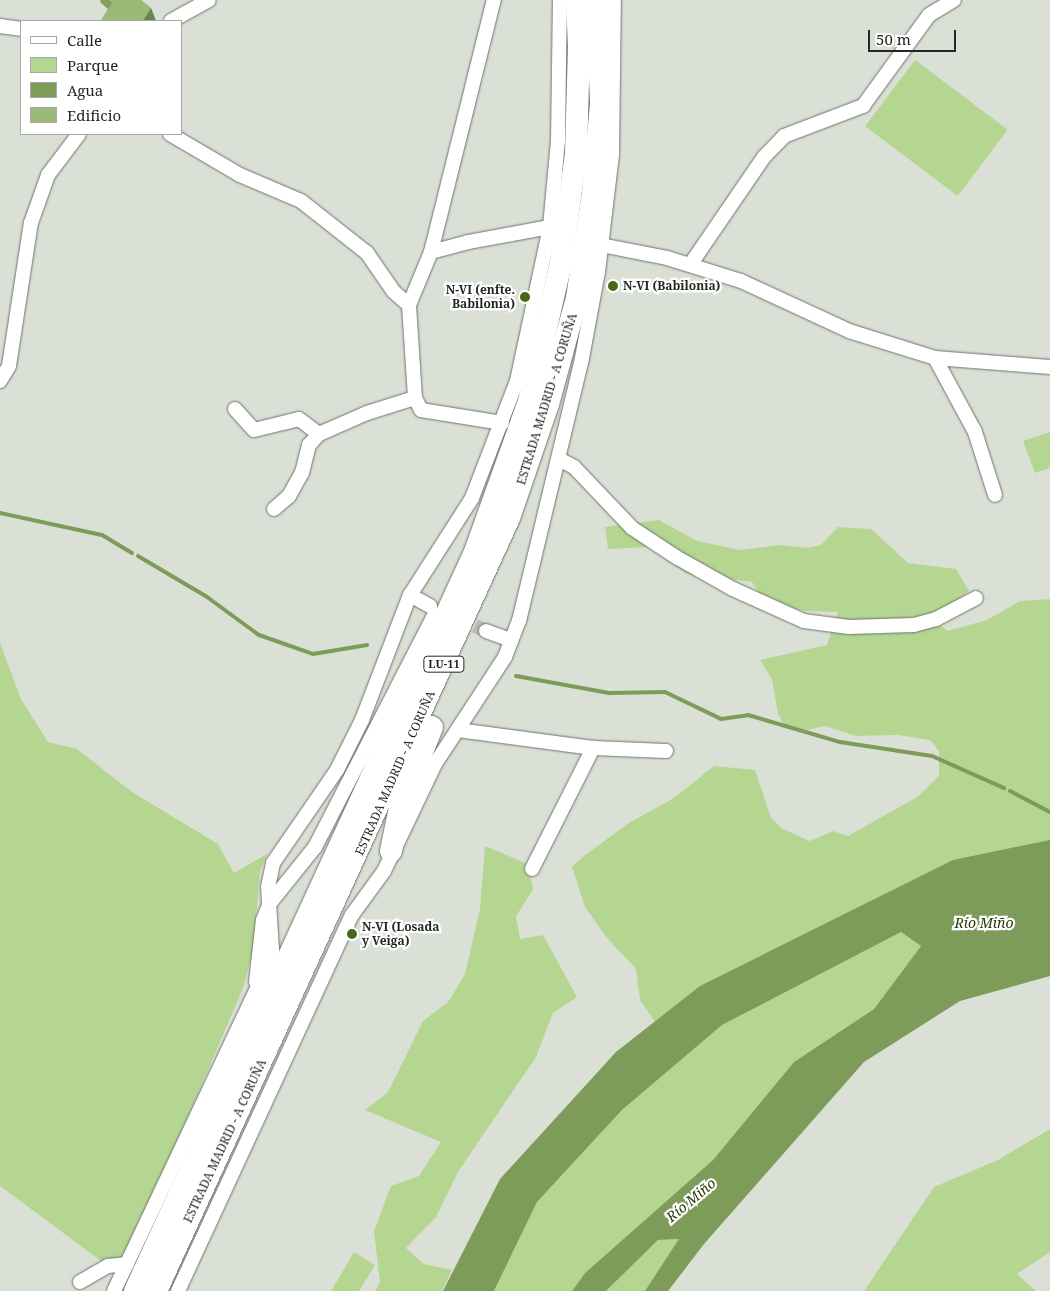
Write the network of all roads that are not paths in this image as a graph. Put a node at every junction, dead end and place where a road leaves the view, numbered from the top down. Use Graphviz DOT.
graph roads {
  1 [pos="209,0"];
  2 [pos="494,0"];
  3 [pos="560,0"];
  4 [pos="577,0"];
  5 [pos="597,0"];
  6 [pos="614,0"];
  7 [pos="954,0"];
  8 [pos="173,20"];
  9 [pos="0,26"];
  10 [pos="20,29"];
  11 [pos="78,135"];
  12 [pos="172,135"];
  13 [pos="550,227"];
  14 [pos="601,245"];
  15 [pos="431,252"];
  16 [pos="690,265"];
  17 [pos="409,305"];
  18 [pos="569,329"];
  19 [pos="935,358"];
  20 [pos="1050,367"];
  21 [pos="0,381"];
  22 [pos="414,398"];
  23 [pos="235,409"];
  24 [pos="299,419"];
  25 [pos="502,423"];
  26 [pos="319,434"];
  27 [pos="514,444"];
  28 [pos="309,445"];
  29 [pos="559,459"];
  30 [pos="995,495"];
  31 [pos="274,509"];
  32 [pos="410,595"];
  33 [pos="976,598"];
  34 [pos="430,606"];
  35 [pos="486,631"];
  36 [pos="511,640"];
  37 [pos="458,730"];
  38 [pos="593,748"];
  39 [pos="666,751"];
  40 [pos="391,851"];
  41 [pos="532,868"];
  42 [pos="270,903"];
  43 [pos="127,1264"];
  44 [pos="80,1282"];
  45 [pos="114,1291"];
  46 [pos="135,1291"];
  47 [pos="156,1291"];
  48 [pos="178,1291"];
  1 -- 8 [label="street"];
  2 -- 15 [label="street"];
  3 -- 13 [label="street"];
  4 -- 27 [label="highway, ESTRADA MADRID - A CORUÑA / LU-11"];
  5 -- 18 [label="highway, ESTRADA MADRID - A CORUÑA / LU-11"];
  6 -- 14 [label="street"];
  7 -- 16 [label="street"];
  9 -- 10 [label="street"];
  11 -- 21 [label="street"];
  12 -- 17 [label="street"];
  13 -- 15 [label="street"];
  13 -- 25 [label="street"];
  14 -- 16 [label="street"];
  14 -- 29 [label="street"];
  15 -- 17 [label="street"];
  16 -- 19 [label="street"];
  17 -- 22 [label="street"];
  18 -- 40 [label="highway"];
  18 -- 47 [label="highway, ESTRADA MADRID - A CORUÑA / LU-11"];
  19 -- 20 [label="street"];
  19 -- 30 [label="street"];
  22 -- 25 [label="street"];
  22 -- 26 [label="street"];
  23 -- 24 [label="street"];
  24 -- 26 [label="street"];
  24 -- 28 [label="street"];
  25 -- 32 [label="street"];
  26 -- 28 [label="street"];
  27 -- 42 [label="street"];
  27 -- 46 [label="highway, ESTRADA MADRID - A CORUÑA / LU-11"];
  28 -- 31 [label="street"];
  29 -- 33 [label="street"];
  29 -- 36 [label="street"];
  32 -- 34 [label="street"];
  32 -- 42 [label="street"];
  35 -- 36 [label="street"];
  36 -- 37 [label="street"];
  37 -- 38 [label="street"];
  37 -- 40 [label="street"];
  38 -- 39 [label="street"];
  38 -- 41 [label="street"];
  40 -- 48 [label="street"];
  42 -- 43 [label="street"];
  43 -- 44 [label="street"];
  43 -- 45 [label="street"];
}
